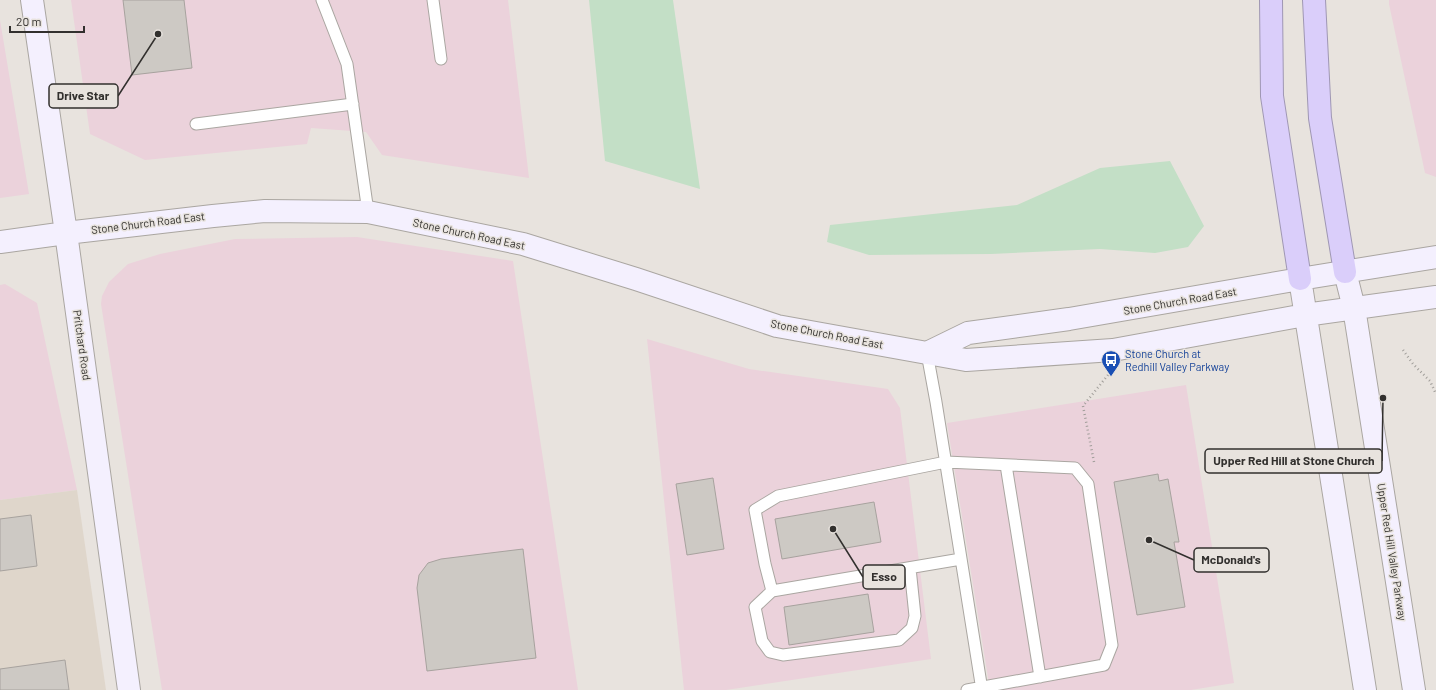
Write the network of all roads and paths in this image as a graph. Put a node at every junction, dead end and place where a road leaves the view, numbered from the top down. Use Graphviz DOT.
graph roads {
  1 [pos="32,0"];
  2 [pos="322,0"];
  3 [pos="433,0"];
  4 [pos="1272,0"];
  5 [pos="1314,0"];
  6 [pos="441,59"];
  7 [pos="353,104"];
  8 [pos="196,124"];
  9 [pos="368,212"];
  10 [pos="66,233"];
  11 [pos="0,242"];
  12 [pos="1436,258"];
  13 [pos="1345,272"];
  14 [pos="1300,279"];
  15 [pos="1436,297"];
  16 [pos="1354,308"];
  17 [pos="1305,315"];
  18 [pos="1131,347"];
  19 [pos="1403,350"];
  20 [pos="926,353"];
  21 [pos="1436,394"];
  22 [pos="946,462"];
  23 [pos="1006,465"];
  24 [pos="1088,484"];
  25 [pos="961,559"];
  26 [pos="910,568"];
  27 [pos="772,591"];
  28 [pos="1040,677"];
  29 [pos="982,689"];
  30 [pos="129,690"];
  31 [pos="967,690"];
  32 [pos="1365,690"];
  33 [pos="1414,690"];
  1 -- 10 [label="main road, Pritchard Road"];
  2 -- 7 [label="lane"];
  3 -- 6 [label="lane"];
  4 -- 14 [label="highway"];
  5 -- 13 [label="highway"];
  7 -- 8 [label="lane"];
  7 -- 9 [label="lane"];
  9 -- 10 [label="main road, Stone Church Road East"];
  9 -- 20 [label="main road, Stone Church Road East"];
  10 -- 11 [label="main road, Stone Church Road East"];
  10 -- 30 [label="main road, Pritchard Road"];
  12 -- 13 [label="main road, Stone Church Road East"];
  13 -- 14 [label="main road, Stone Church Road East"];
  13 -- 16 [label="main road, Upper Red Hill Valley Parkway"];
  14 -- 17 [label="main road"];
  14 -- 20 [label="main road, Stone Church Road East"];
  15 -- 16 [label="main road, Stone Church Road East"];
  16 -- 17 [label="main road, Stone Church Road East"];
  16 -- 33 [label="main road, Upper Red Hill Valley Parkway"];
  17 -- 18 [label="main road, Stone Church Road East"];
  17 -- 32 [label="main road"];
  18 -- 20 [label="main road, Stone Church Road East"];
  18 -- 24 [label="path"];
  19 -- 21 [label="path"];
  20 -- 22 [label="lane"];
  22 -- 23 [label="lane"];
  22 -- 25 [label="lane"];
  22 -- 27 [label="lane"];
  23 -- 24 [label="lane"];
  23 -- 28 [label="lane"];
  24 -- 28 [label="lane"];
  25 -- 26 [label="lane"];
  25 -- 29 [label="lane"];
  26 -- 27 [label="lane"];
  26 -- 27 [label="lane"];
  28 -- 29 [label="lane"];
  29 -- 31 [label="lane"];
}
